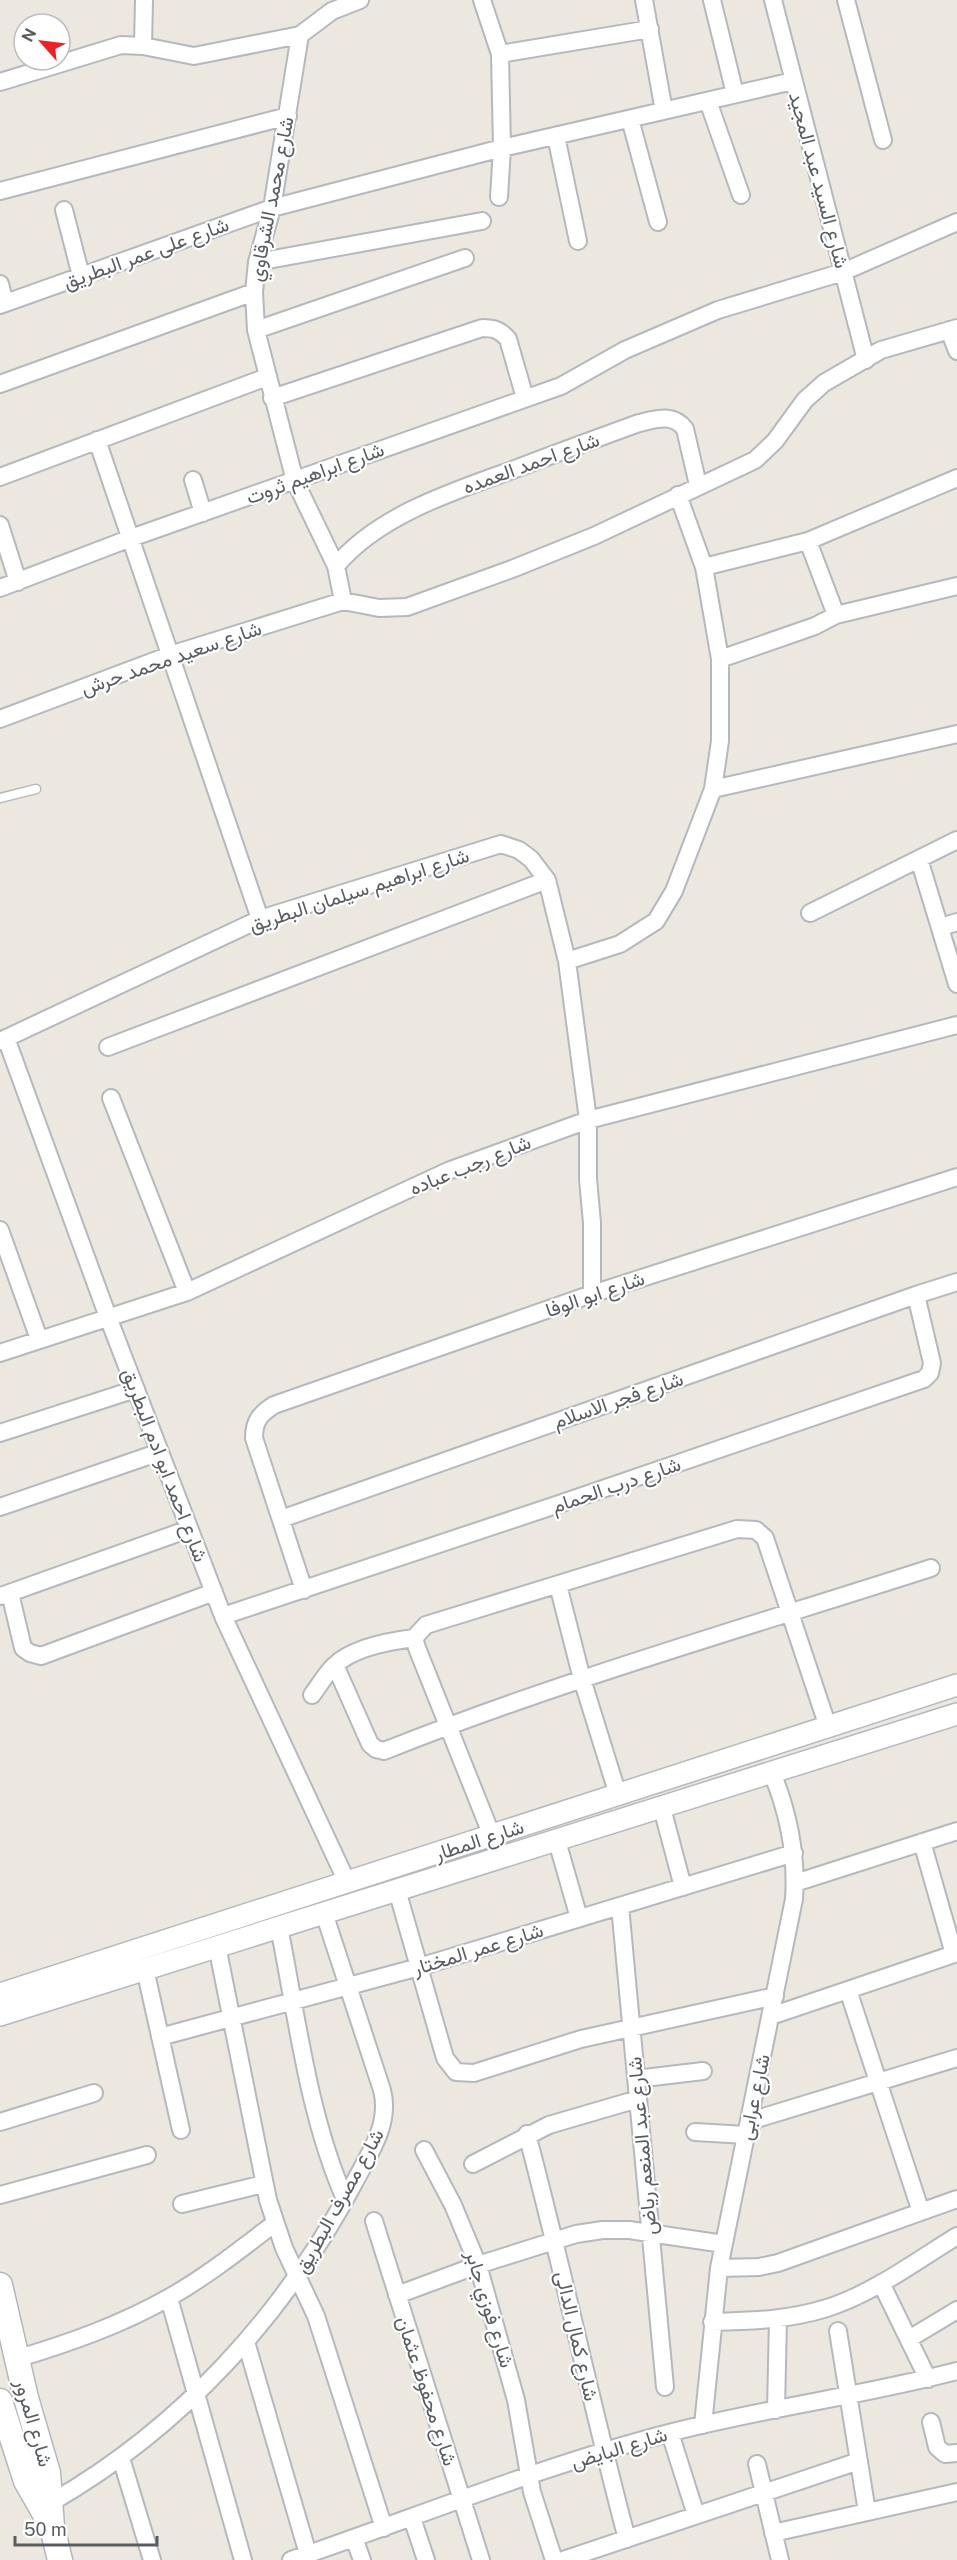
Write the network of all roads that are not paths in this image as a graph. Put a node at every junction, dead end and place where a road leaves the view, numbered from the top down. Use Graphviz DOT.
graph roads {
  1 [pos="144,0"];
  2 [pos="360,0"];
  3 [pos="482,0"];
  4 [pos="644,0"];
  5 [pos="712,0"];
  6 [pos="773,0"];
  7 [pos="846,0"];
  8 [pos="650,29"];
  9 [pos="300,35"];
  10 [pos="143,46"];
  11 [pos="500,54"];
  12 [pos="793,81"];
  13 [pos="0,82"];
  14 [pos="735,94"];
  15 [pos="708,101"];
  16 [pos="664,111"];
  17 [pos="288,116"];
  18 [pos="630,119"];
  19 [pos="556,136"];
  20 [pos="883,140"];
  21 [pos="502,148"];
  22 [pos="0,191"];
  23 [pos="741,195"];
  24 [pos="499,197"];
  25 [pos="272,207"];
  26 [pos="64,210"];
  27 [pos="482,221"];
  28 [pos="658,222"];
  29 [pos="957,222"];
  30 [pos="579,241"];
  31 [pos="465,258"];
  32 [pos="257,262"];
  33 [pos="843,272"];
  34 [pos="81,276"];
  35 [pos="0,284"];
  36 [pos="254,292"];
  37 [pos="2,304"];
  38 [pos="953,329"];
  39 [pos="256,330"];
  40 [pos="957,351"];
  41 [pos="866,360"];
  42 [pos="267,377"];
  43 [pos="0,384"];
  44 [pos="272,398"];
  45 [pos="525,398"];
  46 [pos="98,440"];
  47 [pos="0,477"];
  48 [pos="957,478"];
  49 [pos="193,480"];
  50 [pos="295,480"];
  51 [pos="698,485"];
  52 [pos="678,495"];
  53 [pos="203,513"];
  54 [pos="0,525"];
  55 [pos="131,538"];
  56 [pos="808,541"];
  57 [pos="336,566"];
  58 [pos="704,567"];
  59 [pos="18,582"];
  60 [pos="957,586"];
  61 [pos="0,588"];
  62 [pos="343,601"];
  63 [pos="836,615"];
  64 [pos="170,655"];
  65 [pos="720,659"];
  66 [pos="0,719"];
  67 [pos="957,734"];
  68 [pos="36,789"];
  69 [pos="713,789"];
  70 [pos="0,798"];
  71 [pos="957,840"];
  72 [pos="919,859"];
  73 [pos="547,880"];
  74 [pos="810,913"];
  75 [pos="260,919"];
  76 [pos="949,925"];
  77 [pos="567,961"];
  78 [pos="957,984"];
  79 [pos="957,1025"];
  80 [pos="3,1039"];
  81 [pos="108,1047"];
  82 [pos="111,1098"];
  83 [pos="588,1120"];
  84 [pos="957,1177"];
  85 [pos="0,1230"];
  86 [pos="957,1282"];
  87 [pos="187,1292"];
  88 [pos="592,1294"];
  89 [pos="916,1294"];
  90 [pos="108,1317"];
  91 [pos="39,1339"];
  92 [pos="0,1353"];
  93 [pos="136,1389"];
  94 [pos="0,1433"];
  95 [pos="160,1452"];
  96 [pos="0,1507"];
  97 [pos="280,1519"];
  98 [pos="189,1529"];
  99 [pos="931,1568"];
  100 [pos="558,1585"];
  101 [pos="304,1590"];
  102 [pos="214,1592"];
  103 [pos="5,1595"];
  104 [pos="789,1614"];
  105 [pos="223,1616"];
  106 [pos="414,1638"];
  107 [pos="335,1665"];
  108 [pos="582,1679"];
  109 [pos="957,1685"];
  110 [pos="312,1695"];
  111 [pos="957,1714"];
  112 [pos="449,1725"];
  113 [pos="828,1727"];
  114 [pos="718,1763"];
  115 [pos="772,1773"];
  116 [pos="727,1787"];
  117 [pos="618,1795"];
  118 [pos="662,1808"];
  119 [pos="957,1831"];
  120 [pos="492,1836"];
  121 [pos="557,1840"];
  122 [pos="922,1842"];
  123 [pos="794,1853"];
  124 [pos="347,1882"];
  125 [pos="795,1883"];
  126 [pos="683,1887"];
  127 [pos="397,1890"];
  128 [pos="620,1906"];
  129 [pos="324,1913"];
  130 [pos="579,1918"];
  131 [pos="279,1927"];
  132 [pos="218,1946"];
  133 [pos="955,1953"];
  134 [pos="419,1967"];
  135 [pos="145,1969"];
  136 [pos="348,1986"];
  137 [pos="848,1990"];
  138 [pos="0,1994"];
  139 [pos="775,1996"];
  140 [pos="294,2001"];
  141 [pos="0,2014"];
  142 [pos="771,2016"];
  143 [pos="231,2018"];
  144 [pos="631,2028"];
  145 [pos="160,2037"];
  146 [pos="957,2058"];
  147 [pos="703,2071"];
  148 [pos="636,2079"];
  149 [pos="878,2082"];
  150 [pos="94,2093"];
  151 [pos="638,2099"];
  152 [pos="0,2122"];
  153 [pos="748,2128"];
  154 [pos="181,2130"];
  155 [pos="695,2132"];
  156 [pos="527,2134"];
  157 [pos="424,2150"];
  158 [pos="147,2155"];
  159 [pos="473,2164"];
  160 [pos="264,2184"];
  161 [pos="0,2195"];
  162 [pos="345,2199"];
  163 [pos="957,2199"];
  164 [pos="183,2204"];
  165 [pos="921,2212"];
  166 [pos="374,2221"];
  167 [pos="275,2223"];
  168 [pos="651,2232"];
  169 [pos="957,2236"];
  170 [pos="555,2240"];
  171 [pos="724,2244"];
  172 [pos="478,2265"];
  173 [pos="719,2268"];
  174 [pos="297,2277"];
  175 [pos="881,2283"];
  176 [pos="0,2285"];
  177 [pos="397,2295"];
  178 [pos="169,2298"];
  179 [pos="957,2310"];
  180 [pos="778,2319"];
  181 [pos="712,2322"];
  182 [pos="838,2331"];
  183 [pos="909,2339"];
  184 [pos="246,2342"];
  185 [pos="16,2359"];
  186 [pos="957,2371"];
  187 [pos="928,2379"];
  188 [pos="665,2387"];
  189 [pos="195,2395"];
  190 [pos="848,2397"];
  191 [pos="0,2401"];
  192 [pos="776,2410"];
  193 [pos="931,2422"];
  194 [pos="703,2425"];
  195 [pos="670,2433"];
  196 [pos="604,2452"];
  197 [pos="957,2453"];
  198 [pos="121,2458"];
  199 [pos="859,2461"];
  200 [pos="757,2464"];
  201 [pos="529,2477"];
  202 [pos="957,2492"];
  203 [pos="764,2493"];
  204 [pos="462,2501"];
  205 [pos="52,2502"];
  206 [pos="867,2512"];
  207 [pos="696,2516"];
  208 [pos="412,2518"];
  209 [pos="52,2527"];
  210 [pos="384,2528"];
  211 [pos="773,2533"];
  212 [pos="354,2538"];
  213 [pos="627,2539"];
  214 [pos="308,2554"];
  215 [pos="60,2560"];
  216 [pos="152,2560"];
  217 [pos="243,2560"];
  218 [pos="291,2560"];
  219 [pos="362,2560"];
  220 [pos="426,2560"];
  221 [pos="481,2560"];
  222 [pos="554,2560"];
  223 [pos="563,2560"];
  224 [pos="780,2560"];
  1 -- 10 [label="street"];
  2 -- 9 [label="street"];
  3 -- 11 [label="street"];
  4 -- 8 [label="street"];
  5 -- 14 [label="street"];
  6 -- 12 [label="street, شارع السيد عبد المجيد"];
  7 -- 20 [label="street"];
  8 -- 11 [label="street"];
  8 -- 16 [label="street"];
  9 -- 10 [label="street"];
  9 -- 17 [label="street, شارع محمد الشرقاوي"];
  10 -- 13 [label="street"];
  11 -- 21 [label="street"];
  12 -- 14 [label="street, شارع على عمر البطريق"];
  12 -- 33 [label="street, شارع السيد عبد المجيد"];
  14 -- 15 [label="street, شارع على عمر البطريق"];
  15 -- 16 [label="street, شارع على عمر البطريق"];
  15 -- 23 [label="street"];
  16 -- 18 [label="street, شارع على عمر البطريق"];
  17 -- 22 [label="street"];
  17 -- 25 [label="street, شارع محمد الشرقاوي"];
  18 -- 19 [label="street, شارع على عمر البطريق"];
  18 -- 28 [label="street"];
  19 -- 21 [label="street, شارع على عمر البطريق"];
  19 -- 30 [label="street"];
  21 -- 24 [label="street"];
  21 -- 25 [label="street, شارع على عمر البطريق"];
  25 -- 32 [label="street, شارع محمد الشرقاوي"];
  25 -- 34 [label="street, شارع على عمر البطريق"];
  26 -- 34 [label="street"];
  27 -- 32 [label="street"];
  29 -- 33 [label="street, شارع ابراهيم ثروت"];
  31 -- 39 [label="street"];
  32 -- 36 [label="street, شارع محمد الشرقاوي"];
  33 -- 41 [label="street, شارع السيد عبد المجيد"];
  33 -- 45 [label="street, شارع ابراهيم ثروت"];
  34 -- 37 [label="street, شارع على عمر البطريق"];
  35 -- 37 [label="street"];
  36 -- 39 [label="street, شارع محمد الشرقاوي"];
  36 -- 43 [label="street"];
  38 -- 40 [label="street"];
  38 -- 41 [label="street"];
  39 -- 42 [label="street, شارع محمد الشرقاوي"];
  41 -- 51 [label="street"];
  42 -- 44 [label="street, شارع محمد الشرقاوي"];
  42 -- 46 [label="street"];
  44 -- 45 [label="street"];
  44 -- 50 [label="street, شارع محمد الشرقاوي"];
  45 -- 50 [label="street, شارع ابراهيم ثروت"];
  46 -- 47 [label="street"];
  46 -- 55 [label="street"];
  48 -- 56 [label="street"];
  49 -- 53 [label="street"];
  50 -- 53 [label="street, شارع ابراهيم ثروت"];
  50 -- 57 [label="street, شارع محمد الشرقاوي"];
  51 -- 52 [label="street"];
  51 -- 57 [label="street, شارع احمد العمده"];
  52 -- 58 [label="street"];
  52 -- 62 [label="street"];
  53 -- 55 [label="street, شارع ابراهيم ثروت"];
  54 -- 59 [label="street"];
  55 -- 59 [label="street, شارع ابراهيم ثروت"];
  55 -- 64 [label="street"];
  56 -- 58 [label="street"];
  56 -- 63 [label="street"];
  57 -- 62 [label="street, شارع محمد الشرقاوي"];
  58 -- 65 [label="street"];
  59 -- 61 [label="street, شارع ابراهيم ثروت"];
  60 -- 63 [label="street"];
  62 -- 64 [label="street, شارع سعيد محمد حرش"];
  63 -- 65 [label="street"];
  64 -- 66 [label="street, شارع سعيد محمد حرش"];
  64 -- 75 [label="street"];
  65 -- 69 [label="street"];
  67 -- 69 [label="street"];
  68 -- 70 [label="lane"];
  69 -- 77 [label="street"];
  71 -- 72 [label="street"];
  72 -- 74 [label="street"];
  72 -- 76 [label="street"];
  73 -- 75 [label="street, شارع ابراهيم سيلمان البطريق"];
  73 -- 77 [label="street"];
  73 -- 81 [label="street"];
  75 -- 80 [label="street, شارع ابراهيم سيلمان البطريق"];
  76 -- 78 [label="street"];
  77 -- 83 [label="street"];
  79 -- 83 [label="street, شارع رجب عباده"];
  80 -- 90 [label="street, شارع احمد ابو ادم البطريق"];
  82 -- 87 [label="street"];
  83 -- 87 [label="street, شارع رجب عباده"];
  83 -- 88 [label="street"];
  84 -- 88 [label="street, شارع ابو الوفا"];
  85 -- 91 [label="street"];
  86 -- 89 [label="street, شارع فجر الاسلام"];
  87 -- 90 [label="street, شارع رجب عباده"];
  88 -- 97 [label="street, شارع ابو الوفا"];
  89 -- 97 [label="street, شارع فجر الاسلام"];
  89 -- 101 [label="street, شارع درب الحمام"];
  90 -- 91 [label="street, شارع رجب عباده"];
  90 -- 93 [label="street, شارع احمد ابو ادم البطريق"];
  91 -- 92 [label="street, شارع رجب عباده"];
  93 -- 94 [label="street"];
  93 -- 95 [label="street, شارع احمد ابو ادم البطريق"];
  95 -- 96 [label="street"];
  95 -- 98 [label="street, شارع احمد ابو ادم البطريق"];
  97 -- 101 [label="street"];
  98 -- 102 [label="street, شارع احمد ابو ادم البطريق"];
  98 -- 103 [label="street"];
  99 -- 104 [label="street"];
  100 -- 104 [label="street"];
  100 -- 106 [label="street"];
  100 -- 108 [label="street"];
  101 -- 105 [label="street, شارع درب الحمام"];
  102 -- 103 [label="street"];
  102 -- 105 [label="street, شارع احمد ابو ادم البطريق"];
  104 -- 108 [label="street"];
  104 -- 113 [label="street"];
  105 -- 124 [label="street, شارع احمد ابو ادم البطريق"];
  106 -- 107 [label="street"];
  106 -- 112 [label="street"];
  107 -- 110 [label="street"];
  107 -- 112 [label="street"];
  108 -- 112 [label="street"];
  108 -- 117 [label="street"];
  109 -- 113 [label="street, شارع المطار"];
  111 -- 115 [label="street, شارع المطار"];
  112 -- 120 [label="street"];
  113 -- 114 [label="street, شارع المطار"];
  114 -- 116 [label="street"];
  114 -- 117 [label="street, شارع المطار"];
  115 -- 116 [label="street, شارع المطار"];
  115 -- 123 [label="street, شارع عرابى"];
  116 -- 118 [label="street, شارع المطار"];
  117 -- 120 [label="street, شارع المطار"];
  118 -- 121 [label="street, شارع المطار"];
  118 -- 126 [label="street"];
  119 -- 122 [label="street"];
  120 -- 124 [label="street, شارع المطار"];
  121 -- 127 [label="street, شارع المطار"];
  121 -- 130 [label="street"];
  122 -- 125 [label="street"];
  122 -- 133 [label="street"];
  123 -- 125 [label="street, شارع عرابى"];
  123 -- 126 [label="street, شارع عمر المختار"];
  124 -- 138 [label="street, شارع المطار"];
  125 -- 139 [label="street, شارع عرابى"];
  126 -- 128 [label="street, شارع عمر المختار"];
  127 -- 129 [label="street, شارع المطار"];
  127 -- 134 [label="street"];
  128 -- 130 [label="street, شارع عمر المختار"];
  128 -- 144 [label="street, شارع عبد المنعم رياض"];
  129 -- 131 [label="street, شارع المطار"];
  129 -- 136 [label="street"];
  130 -- 134 [label="street, شارع عمر المختار"];
  131 -- 132 [label="street, شارع المطار"];
  131 -- 140 [label="street"];
  132 -- 135 [label="street, شارع المطار"];
  132 -- 143 [label="street"];
  133 -- 137 [label="street"];
  134 -- 136 [label="street, شارع عمر المختار"];
  134 -- 144 [label="street"];
  135 -- 141 [label="street, شارع المطار"];
  135 -- 145 [label="street"];
  136 -- 140 [label="street, شارع عمر المختار"];
  136 -- 162 [label="street, شارع مصرف البطريق"];
  137 -- 142 [label="street"];
  137 -- 149 [label="street"];
  139 -- 142 [label="street, شارع عرابى"];
  139 -- 144 [label="street"];
  140 -- 143 [label="street, شارع عمر المختار"];
  140 -- 162 [label="street"];
  142 -- 153 [label="street, شارع عرابى"];
  143 -- 145 [label="street, شارع عمر المختار"];
  143 -- 160 [label="street"];
  144 -- 148 [label="street, شارع عبد المنعم رياض"];
  145 -- 154 [label="street"];
  146 -- 149 [label="street"];
  147 -- 148 [label="street"];
  148 -- 151 [label="street, شارع عبد المنعم رياض"];
  149 -- 153 [label="street"];
  149 -- 165 [label="street"];
  150 -- 152 [label="street"];
  151 -- 156 [label="street"];
  151 -- 168 [label="street, شارع عبد المنعم رياض"];
  153 -- 155 [label="street"];
  153 -- 171 [label="street, شارع عرابى"];
  156 -- 159 [label="street"];
  156 -- 170 [label="street, شارع كمال الدالى"];
  157 -- 172 [label="street, شارع فوزي جابر"];
  158 -- 161 [label="street"];
  160 -- 164 [label="street"];
  160 -- 167 [label="street"];
  162 -- 174 [label="street, شارع مصرف البطريق"];
  163 -- 165 [label="street"];
  165 -- 173 [label="street"];
  166 -- 177 [label="street, شارع محفوظ عثمان"];
  167 -- 174 [label="street"];
  167 -- 178 [label="street"];
  168 -- 170 [label="street"];
  168 -- 171 [label="street"];
  168 -- 188 [label="street, شارع عبد المنعم رياض"];
  169 -- 175 [label="street"];
  170 -- 172 [label="street"];
  170 -- 196 [label="street, شارع كمال الدالى"];
  171 -- 173 [label="street, شارع عرابى"];
  172 -- 177 [label="street"];
  172 -- 201 [label="street, شارع فوزي جابر"];
  173 -- 181 [label="street, شارع عرابى"];
  174 -- 184 [label="street, شارع مصرف البطريق"];
  174 -- 210 [label="street"];
  175 -- 180 [label="street"];
  175 -- 183 [label="street"];
  176 -- 185 [label="main road, شارع المرور"];
  177 -- 204 [label="street, شارع محفوظ عثمان"];
  178 -- 185 [label="street"];
  178 -- 189 [label="street"];
  179 -- 183 [label="street"];
  180 -- 181 [label="street"];
  180 -- 192 [label="street"];
  181 -- 194 [label="street, شارع عرابى"];
  182 -- 190 [label="street"];
  183 -- 187 [label="street"];
  184 -- 189 [label="street, شارع مصرف البطريق"];
  184 -- 214 [label="street"];
  185 -- 205 [label="main road, شارع المرور"];
  186 -- 187 [label="street, شارع البايض"];
  187 -- 190 [label="street, شارع البايض"];
  189 -- 198 [label="street, شارع مصرف البطريق"];
  189 -- 217 [label="street"];
  190 -- 192 [label="street, شارع البايض"];
  190 -- 199 [label="street"];
  191 -- 209 [label="main road, شارع المرور"];
  192 -- 194 [label="street, شارع البايض"];
  193 -- 197 [label="street"];
  194 -- 195 [label="street, شارع البايض"];
  195 -- 196 [label="street, شارع البايض"];
  195 -- 207 [label="street"];
  196 -- 201 [label="street, شارع البايض"];
  196 -- 213 [label="street, شارع كمال الدالى"];
  198 -- 205 [label="street, شارع مصرف البطريق"];
  198 -- 216 [label="street"];
  199 -- 203 [label="street"];
  199 -- 206 [label="street"];
  200 -- 203 [label="street"];
  201 -- 204 [label="street, شارع البايض"];
  201 -- 222 [label="street, شارع فوزي جابر"];
  202 -- 206 [label="street"];
  203 -- 207 [label="street"];
  203 -- 211 [label="street"];
  204 -- 208 [label="street, شارع البايض"];
  204 -- 221 [label="street, شارع محفوظ عثمان"];
  205 -- 209 [label="main road, شارع المرور"];
  206 -- 211 [label="street"];
  207 -- 213 [label="street"];
  208 -- 210 [label="street, شارع البايض"];
  208 -- 220 [label="street"];
  209 -- 215 [label="main road, شارع المرور"];
  210 -- 212 [label="street, شارع البايض"];
  211 -- 224 [label="street"];
  212 -- 214 [label="street, شارع البايض"];
  212 -- 219 [label="street"];
  213 -- 223 [label="street"];
  214 -- 218 [label="street, شارع البايض"];
}
